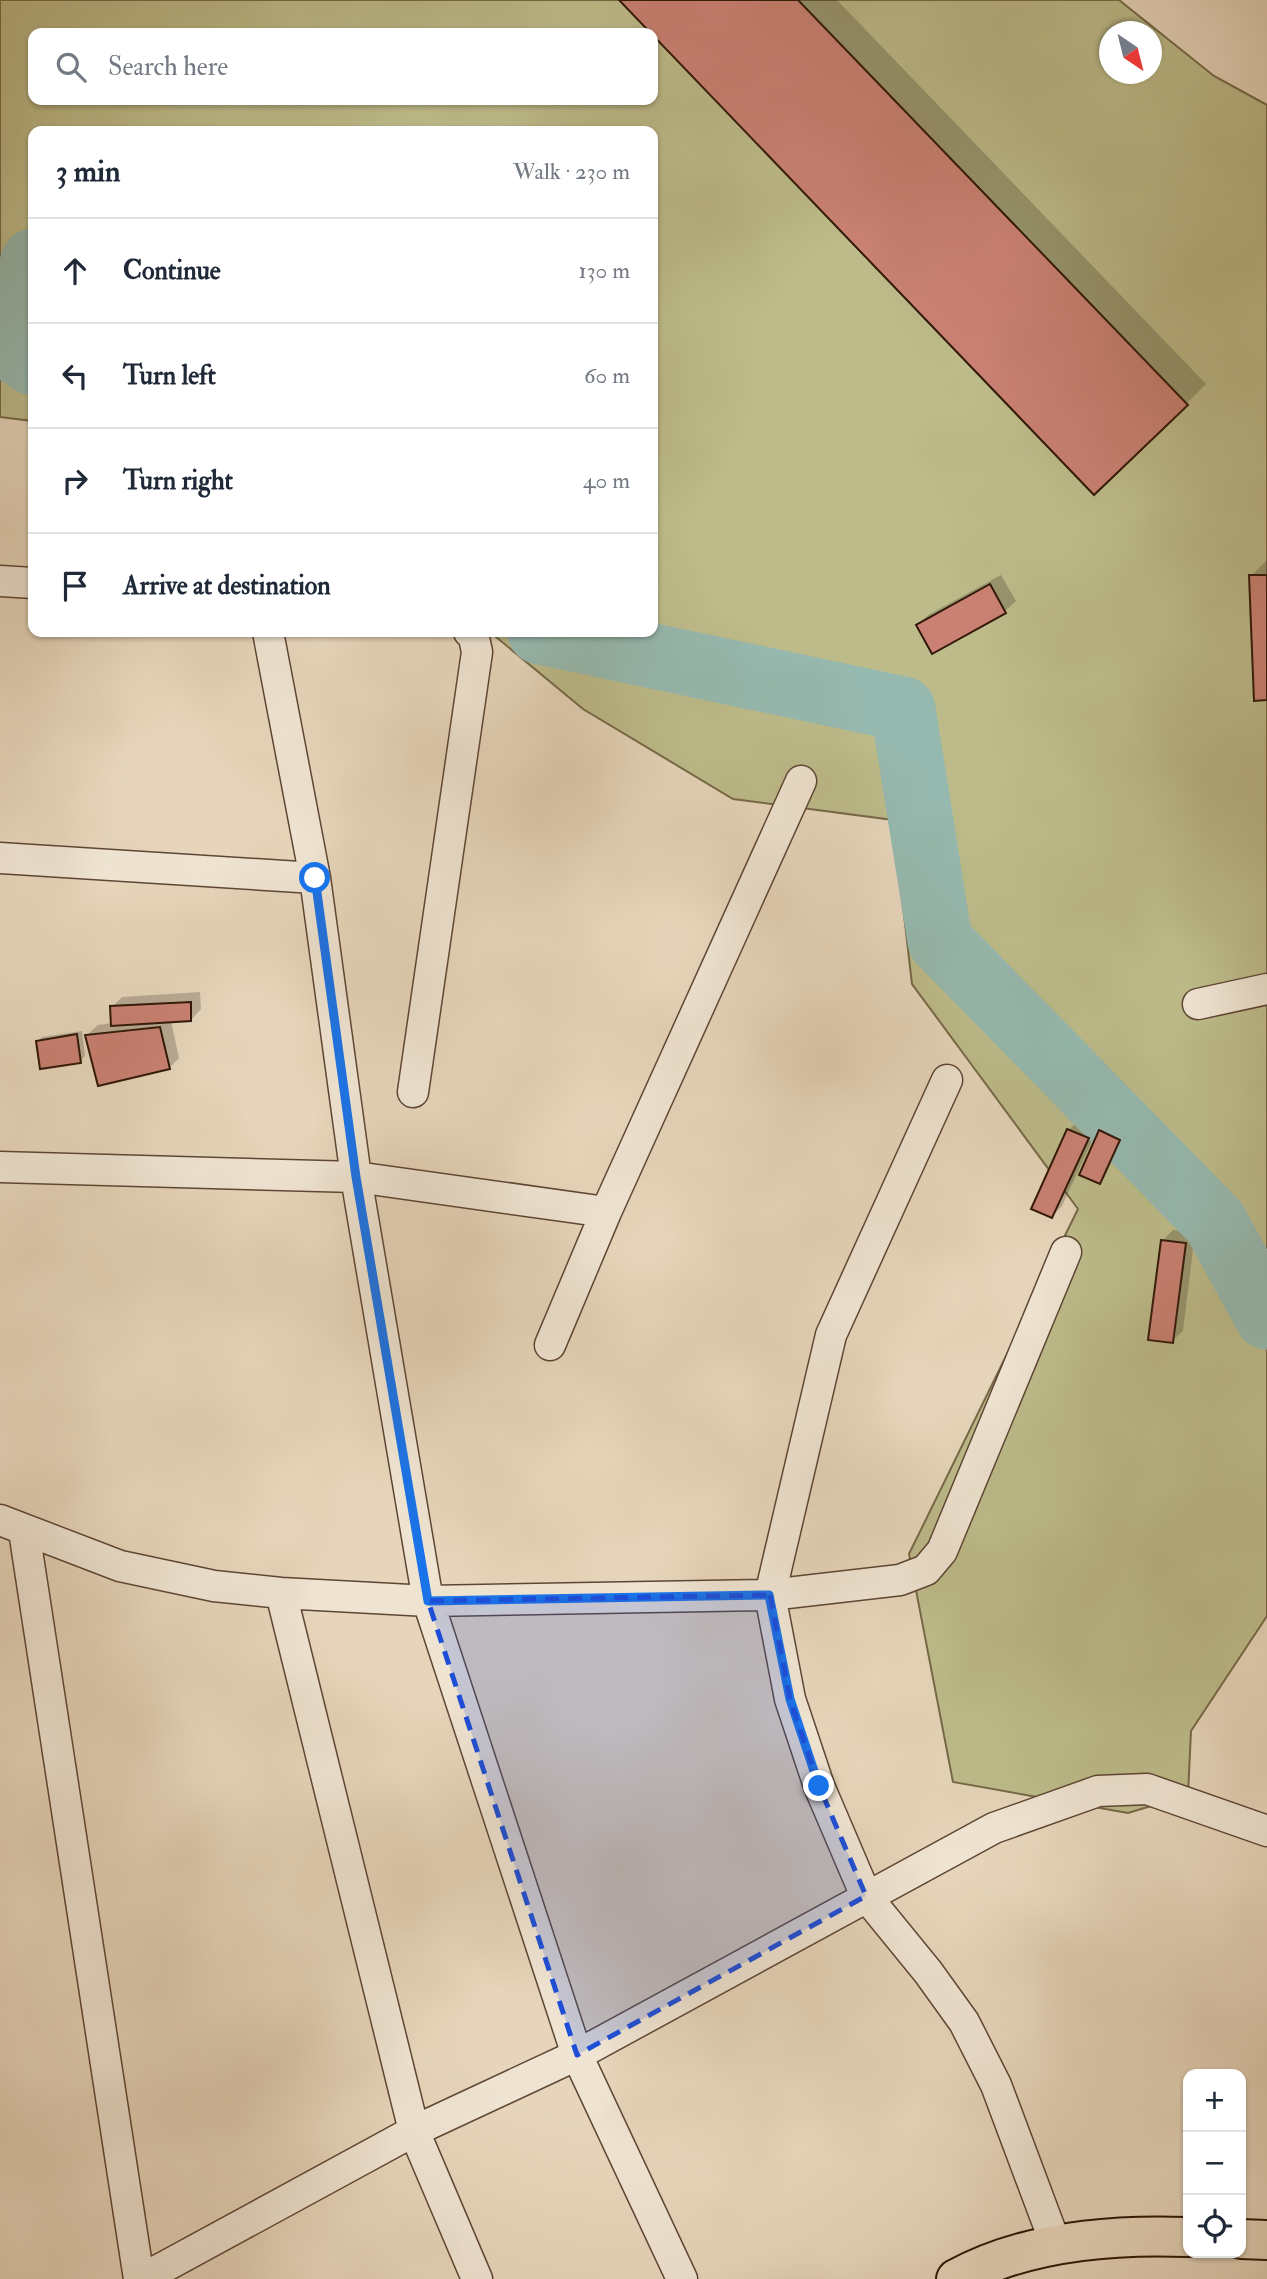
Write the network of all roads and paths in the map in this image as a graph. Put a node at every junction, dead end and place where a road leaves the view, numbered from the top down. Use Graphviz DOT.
graph roads {
  1 [pos="0,581"];
  2 [pos="28,583"];
  3 [pos="269,637"];
  4 [pos="474,637"];
  5 [pos="801,780"];
  6 [pos="0,858"];
  7 [pos="315,878"];
  8 [pos="1267,989"];
  9 [pos="1198,1004"];
  10 [pos="947,1080"];
  11 [pos="413,1093"];
  12 [pos="0,1167"];
  13 [pos="356,1177"];
  14 [pos="606,1212"];
  15 [pos="1066,1252"];
  16 [pos="550,1345"];
  17 [pos="12,1525"];
  18 [pos="281,1593"];
  19 [pos="769,1595"];
  20 [pos="428,1601"];
  21 [pos="1267,1831"];
  22 [pos="866,1896"];
  23 [pos="577,2054"];
  24 [pos="414,2132"];
  25 [pos="1183,2237"];
  26 [pos="1246,2239"];
  27 [pos="1267,2240"];
  28 [pos="1056,2245"];
  29 [pos="141,2279"];
  30 [pos="477,2279"];
  31 [pos="682,2279"];
  32 [pos="956,2279"];
  1 -- 2 [label="street"];
  3 -- 7 [label="street"];
  4 -- 11 [label="street"];
  5 -- 14 [label="street"];
  6 -- 7 [label="street"];
  7 -- 13 [label="street"];
  8 -- 9 [label="street"];
  10 -- 19 [label="street"];
  12 -- 13 [label="street"];
  13 -- 14 [label="street"];
  13 -- 20 [label="street"];
  14 -- 16 [label="street"];
  15 -- 19 [label="street"];
  17 -- 18 [label="street"];
  17 -- 29 [label="street"];
  18 -- 20 [label="street"];
  18 -- 24 [label="street"];
  19 -- 20 [label="street"];
  19 -- 22 [label="street"];
  20 -- 23 [label="street"];
  21 -- 22 [label="street"];
  22 -- 23 [label="street"];
  22 -- 28 [label="street"];
  23 -- 24 [label="street"];
  23 -- 31 [label="street"];
  24 -- 29 [label="street"];
  24 -- 30 [label="street"];
  25 -- 28 [label="main road"];
  26 -- 27 [label="main road"];
  28 -- 32 [label="main road"];
}
